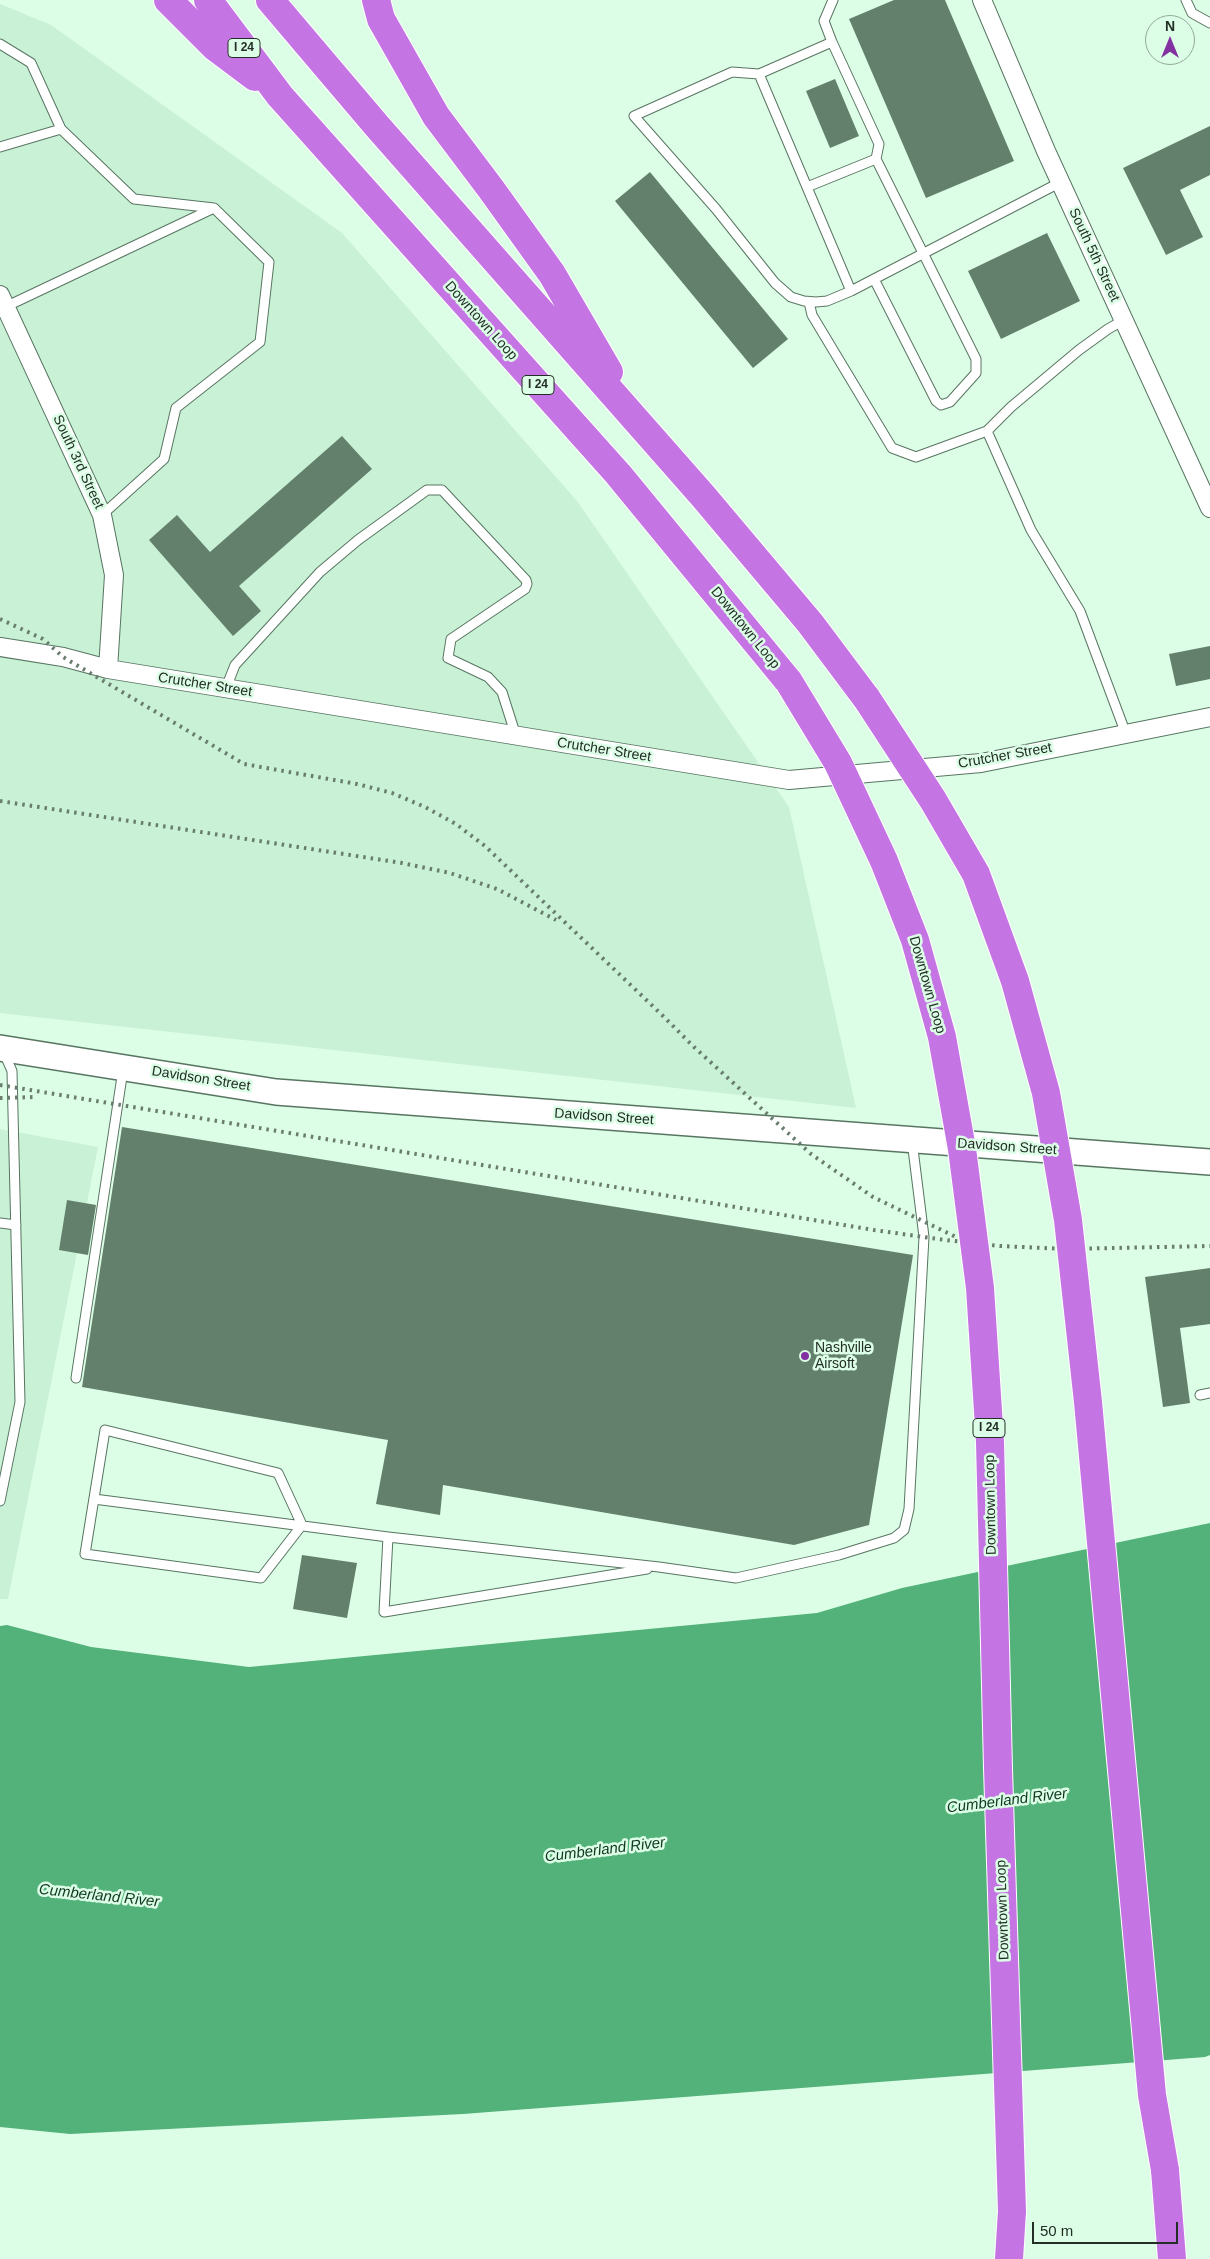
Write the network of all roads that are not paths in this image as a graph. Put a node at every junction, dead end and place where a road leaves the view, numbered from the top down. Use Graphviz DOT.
graph roads {
  1 [pos="168,0"];
  2 [pos="208,0"];
  3 [pos="270,0"];
  4 [pos="376,0"];
  5 [pos="833,0"];
  6 [pos="982,0"];
  7 [pos="1186,0"];
  8 [pos="1210,23"];
  9 [pos="832,42"];
  10 [pos="0,44"];
  11 [pos="759,74"];
  12 [pos="280,96"];
  13 [pos="61,128"];
  14 [pos="0,147"];
  15 [pos="876,159"];
  16 [pos="1061,182"];
  17 [pos="807,187"];
  18 [pos="214,208"];
  19 [pos="923,254"];
  20 [pos="874,279"];
  21 [pos="851,291"];
  22 [pos="808,302"];
  23 [pos="2,304"];
  24 [pos="1124,320"];
  25 [pos="640,425"];
  26 [pos="987,431"];
  27 [pos="1210,508"];
  28 [pos="102,515"];
  29 [pos="0,647"];
  30 [pos="108,669"];
  31 [pos="226,688"];
  32 [pos="1210,717"];
  33 [pos="1126,734"];
  34 [pos="516,736"];
  35 [pos="0,1046"];
  36 [pos="123,1067"];
  37 [pos="912,1140"];
  38 [pos="1210,1162"];
  39 [pos="0,1223"];
  40 [pos="16,1225"];
  41 [pos="76,1378"];
  42 [pos="94,1498"];
  43 [pos="0,1501"];
  44 [pos="302,1525"];
  45 [pos="388,1537"];
  46 [pos="660,1567"];
  47 [pos="1165,2170"];
  48 [pos="1012,2211"];
  49 [pos="1009,2259"];
  50 [pos="1013,2259"];
  51 [pos="1162,2259"];
  52 [pos="1172,2259"];
  1 -- 12 [label="highway"];
  2 -- 12 [label="highway, Downtown Loop / I 24"];
  3 -- 25 [label="highway"];
  4 -- 25 [label="highway"];
  5 -- 9 [label="lane"];
  6 -- 16 [label="street, South 5th Street"];
  7 -- 8 [label="lane"];
  9 -- 11 [label="lane"];
  9 -- 15 [label="lane"];
  10 -- 13 [label="lane"];
  11 -- 17 [label="lane"];
  11 -- 22 [label="lane"];
  12 -- 48 [label="highway, Downtown Loop / I 24, bridge"];
  13 -- 14 [label="lane"];
  13 -- 18 [label="lane"];
  15 -- 17 [label="lane"];
  15 -- 19 [label="lane"];
  16 -- 19 [label="lane"];
  16 -- 24 [label="street, South 5th Street"];
  17 -- 21 [label="lane"];
  18 -- 23 [label="lane"];
  18 -- 28 [label="lane"];
  19 -- 20 [label="lane"];
  19 -- 20 [label="lane"];
  20 -- 21 [label="lane"];
  21 -- 22 [label="lane"];
  22 -- 26 [label="lane"];
  23 -- 28 [label="street, South 3rd Street"];
  24 -- 26 [label="lane"];
  24 -- 27 [label="street, South 5th Street"];
  25 -- 47 [label="highway, bridge"];
  26 -- 33 [label="lane"];
  28 -- 30 [label="street, South 3rd Street"];
  29 -- 30 [label="street, Crutcher Street"];
  30 -- 31 [label="street, Crutcher Street"];
  31 -- 34 [label="street, Crutcher Street"];
  31 -- 34 [label="lane"];
  32 -- 33 [label="street, Crutcher Street"];
  33 -- 34 [label="street, Crutcher Street"];
  35 -- 36 [label="street, Davidson Street"];
  35 -- 40 [label="lane"];
  36 -- 37 [label="street, Davidson Street"];
  36 -- 41 [label="lane"];
  37 -- 38 [label="street, Davidson Street"];
  37 -- 46 [label="lane"];
  39 -- 40 [label="lane"];
  40 -- 43 [label="lane"];
  42 -- 44 [label="lane"];
  42 -- 44 [label="lane"];
  42 -- 44 [label="lane"];
  44 -- 45 [label="lane"];
  45 -- 46 [label="lane"];
  45 -- 46 [label="lane"];
  47 -- 51 [label="highway"];
  47 -- 52 [label="highway"];
  48 -- 49 [label="highway"];
  48 -- 50 [label="highway, I 24"];
}
